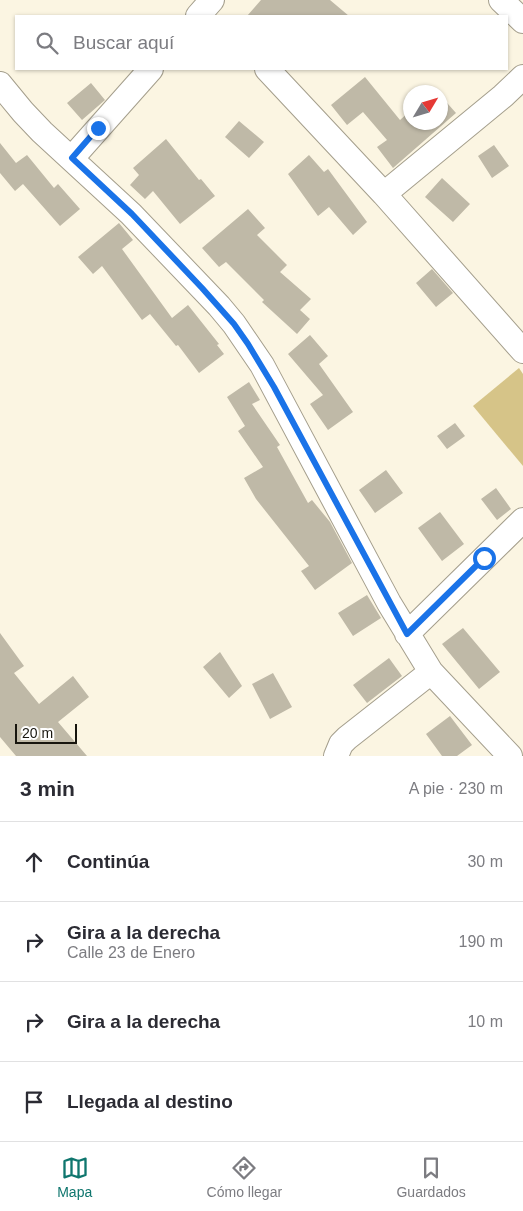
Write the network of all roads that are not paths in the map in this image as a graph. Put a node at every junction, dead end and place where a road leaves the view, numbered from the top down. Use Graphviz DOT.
graph roads {
  1 [pos="501,0"];
  2 [pos="523,21"];
  3 [pos="150,70"];
  4 [pos="268,70"];
  5 [pos="523,77"];
  6 [pos="0,84"];
  7 [pos="72,158"];
  8 [pos="384,194"];
  9 [pos="523,351"];
  10 [pos="523,520"];
  11 [pos="407,634"];
  12 [pos="431,672"];
  13 [pos="336,756"];
  14 [pos="510,756"];
  1 -- 2 [label="street"];
  3 -- 7 [label="street"];
  4 -- 8 [label="street"];
  5 -- 8 [label="street"];
  6 -- 7 [label="street"];
  7 -- 11 [label="street"];
  8 -- 9 [label="street"];
  10 -- 11 [label="street"];
  11 -- 12 [label="street"];
  12 -- 13 [label="street"];
  12 -- 14 [label="street"];
}
